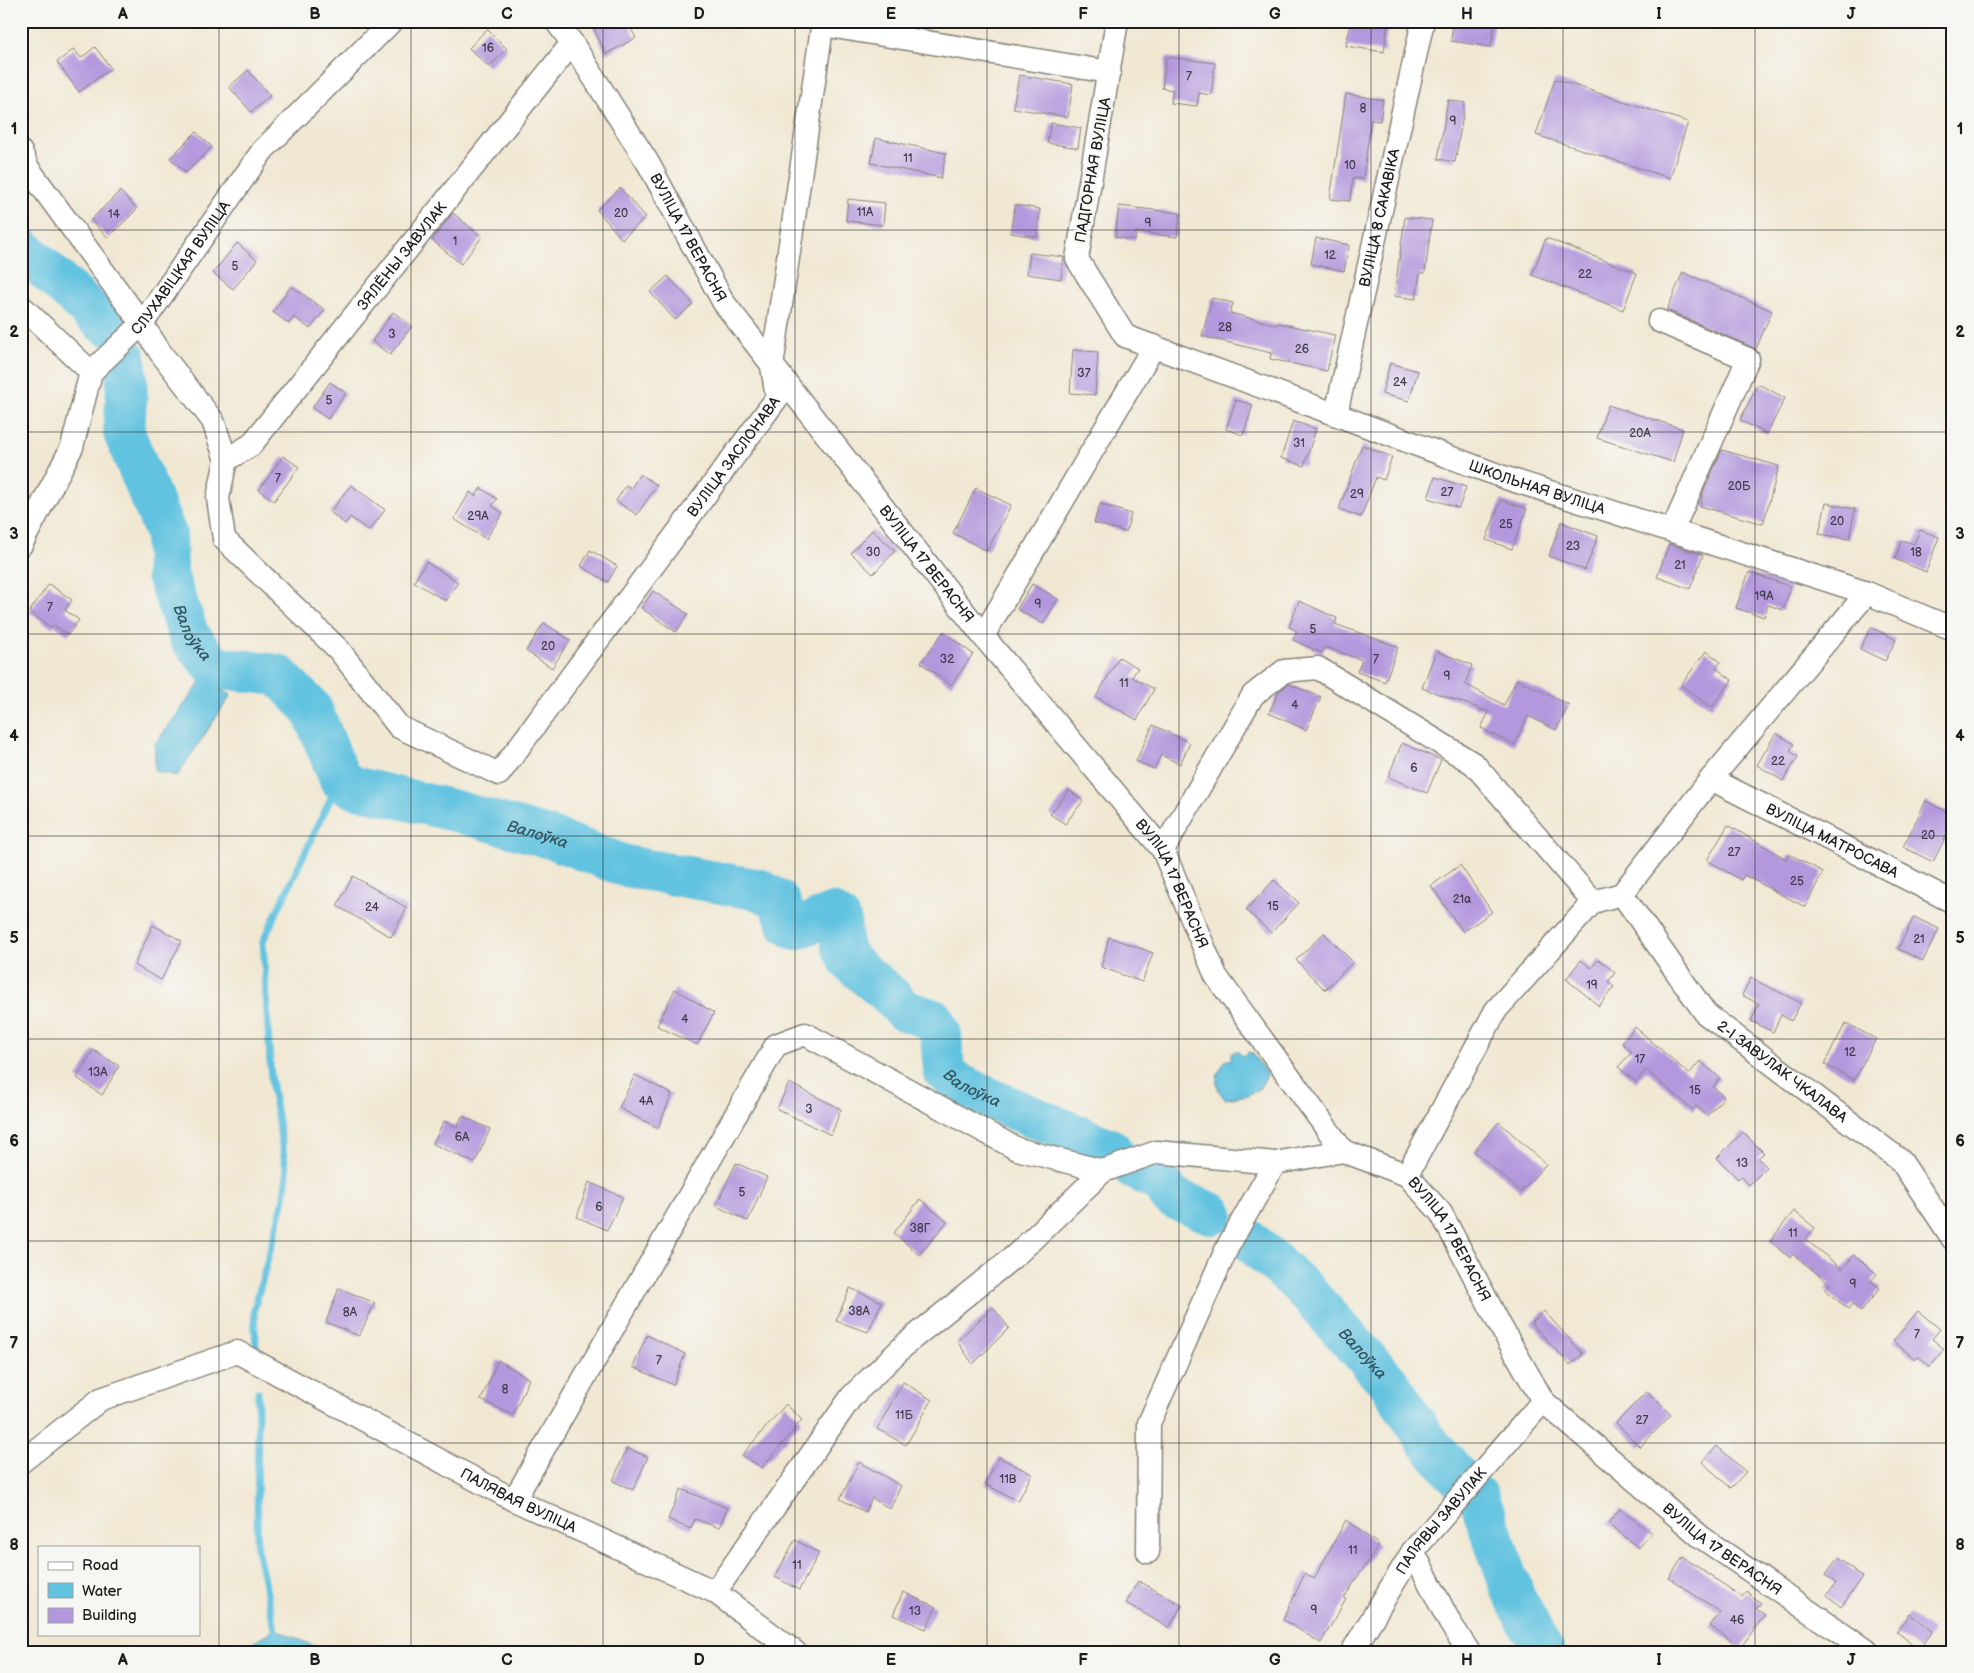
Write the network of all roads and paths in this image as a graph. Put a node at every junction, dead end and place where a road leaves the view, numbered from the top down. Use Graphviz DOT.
graph roads {
  1 [pos="392,21"];
  2 [pos="556,21"];
  3 [pos="1117,21"];
  4 [pos="1423,21"];
  5 [pos="823,23"];
  6 [pos="572,43"];
  7 [pos="1109,72"];
  8 [pos="21,152"];
  9 [pos="21,306"];
  10 [pos="1659,321"];
  11 [pos="142,324"];
  12 [pos="1125,336"];
  13 [pos="1154,346"];
  14 [pos="772,366"];
  15 [pos="91,372"];
  16 [pos="1336,414"];
  17 [pos="226,460"];
  18 [pos="1672,531"];
  19 [pos="21,545"];
  20 [pos="1867,593"];
  21 [pos="1953,628"];
  22 [pos="983,636"];
  23 [pos="1712,779"];
  24 [pos="1163,850"];
  25 [pos="1622,894"];
  26 [pos="1593,902"];
  27 [pos="1953,902"];
  28 [pos="1343,1150"];
  29 [pos="1275,1163"];
  30 [pos="1103,1171"];
  31 [pos="1407,1175"];
  32 [pos="1953,1239"];
  33 [pos="1543,1401"];
  34 [pos="21,1462"];
  35 [pos="514,1500"];
  36 [pos="1413,1551"];
  37 [pos="1148,1552"];
  38 [pos="715,1592"];
  39 [pos="795,1652"];
  40 [pos="1352,1652"];
  41 [pos="1469,1652"];
  42 [pos="1868,1652"];
  1 -- 11 [label="street, СЛУХАВІЦКАЯ ВУЛІЦА"];
  2 -- 6 [label="street, ВУЛІЦА 17 ВЕРАСНЯ"];
  3 -- 7 [label="street, ПАДГОРНАЯ ВУЛІЦА"];
  4 -- 16 [label="street, ВУЛІЦА 8 САКАВІКА"];
  5 -- 7 [label="street"];
  5 -- 14 [label="street, ВУЛІЦА ЗАСЛОНАВА"];
  6 -- 14 [label="street, ВУЛІЦА 17 ВЕРАСНЯ"];
  6 -- 17 [label="street, ЗЯЛЁНЫ ЗАВУЛАК"];
  7 -- 12 [label="street, ПАДГОРНАЯ ВУЛІЦА"];
  8 -- 11 [label="street"];
  9 -- 15 [label="street"];
  10 -- 18 [label="street"];
  11 -- 15 [label="street, СЛУХАВІЦКАЯ ВУЛІЦА"];
  11 -- 17 [label="street"];
  12 -- 13 [label="street, ШКОЛЬНАЯ ВУЛІЦА"];
  13 -- 16 [label="street, ШКОЛЬНАЯ ВУЛІЦА"];
  13 -- 22 [label="street"];
  14 -- 17 [label="street, ВУЛІЦА ЗАСЛОНАВА"];
  14 -- 22 [label="street, ВУЛІЦА 17 ВЕРАСНЯ"];
  15 -- 19 [label="street"];
  16 -- 18 [label="street, ШКОЛЬНАЯ ВУЛІЦА"];
  18 -- 20 [label="street, ШКОЛЬНАЯ ВУЛІЦА"];
  20 -- 21 [label="street, ШКОЛЬНАЯ ВУЛІЦА"];
  20 -- 23 [label="street"];
  22 -- 24 [label="street, ВУЛІЦА 17 ВЕРАСНЯ"];
  23 -- 25 [label="street"];
  23 -- 27 [label="street, ВУЛІЦА МАТРОСАВА"];
  24 -- 26 [label="street"];
  24 -- 28 [label="street, ВУЛІЦА 17 ВЕРАСНЯ"];
  25 -- 26 [label="street"];
  25 -- 32 [label="street, 2-І ЗАВУЛАК ЧКАЛАВА"];
  26 -- 31 [label="street"];
  28 -- 29 [label="street"];
  28 -- 31 [label="street, ВУЛІЦА 17 ВЕРАСНЯ"];
  29 -- 30 [label="street"];
  29 -- 37 [label="street"];
  30 -- 35 [label="street"];
  30 -- 38 [label="street"];
  31 -- 33 [label="street, ВУЛІЦА 17 ВЕРАСНЯ"];
  33 -- 36 [label="street, ПАЛЯВЫ ЗАВУЛАК"];
  33 -- 42 [label="street, ВУЛІЦА 17 ВЕРАСНЯ"];
  34 -- 35 [label="street, ПАЛЯВАЯ ВУЛІЦА"];
  35 -- 38 [label="street, ПАЛЯВАЯ ВУЛІЦА"];
  36 -- 40 [label="street, ПАЛЯВЫ ЗАВУЛАК"];
  36 -- 41 [label="street"];
  38 -- 39 [label="street, ПАЛЯВАЯ ВУЛІЦА"];
}
